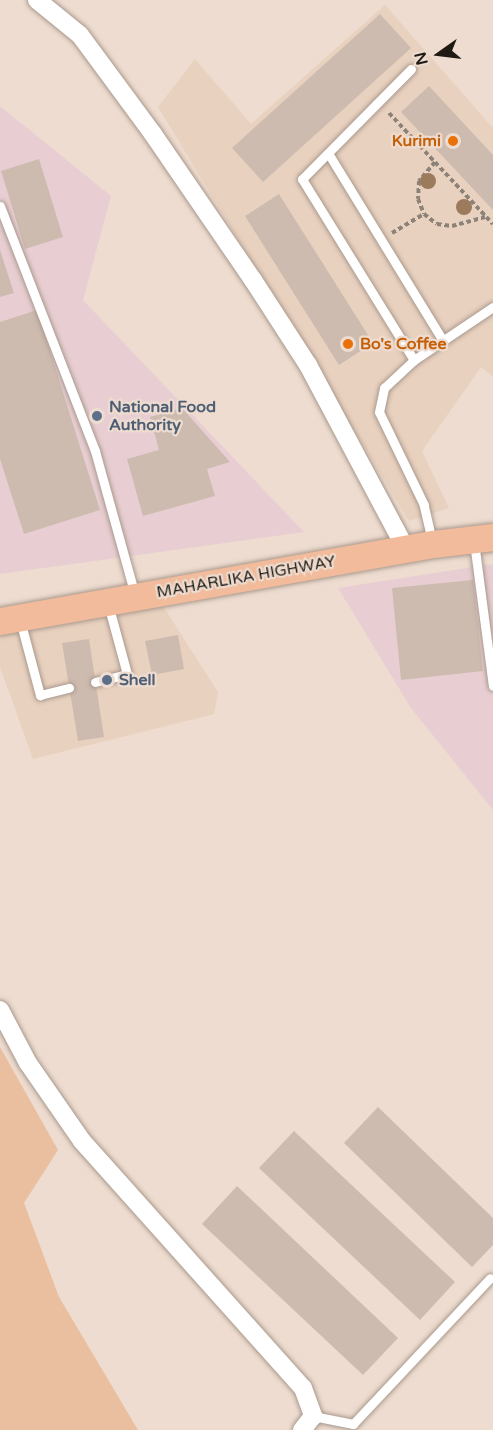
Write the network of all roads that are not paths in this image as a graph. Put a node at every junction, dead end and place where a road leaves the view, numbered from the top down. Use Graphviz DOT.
graph roads {
  1 [pos="37,0"];
  2 [pos="411,69"];
  3 [pos="328,153"];
  4 [pos="0,206"];
  5 [pos="493,307"];
  6 [pos="443,341"];
  7 [pos="414,360"];
  8 [pos="483,538"];
  9 [pos="433,544"];
  10 [pos="406,549"];
  11 [pos="135,597"];
  12 [pos="107,602"];
  13 [pos="10,619"];
  14 [pos="95,682"];
  15 [pos="493,686"];
  16 [pos="69,688"];
  17 [pos="0,1010"];
  18 [pos="490,1278"];
  19 [pos="307,1423"];
  1 -- 10 [label="street"];
  2 -- 3 [label="lane"];
  3 -- 6 [label="lane"];
  3 -- 7 [label="lane"];
  4 -- 11 [label="lane"];
  5 -- 6 [label="lane"];
  6 -- 7 [label="lane"];
  7 -- 9 [label="lane"];
  8 -- 9 [label="main road, MAHARLIKA HIGHWAY"];
  8 -- 15 [label="lane"];
  9 -- 10 [label="main road, MAHARLIKA HIGHWAY"];
  10 -- 11 [label="main road, MAHARLIKA HIGHWAY"];
  11 -- 12 [label="main road, MAHARLIKA HIGHWAY"];
  12 -- 13 [label="main road, MAHARLIKA HIGHWAY"];
  12 -- 14 [label="lane"];
  13 -- 16 [label="lane"];
  17 -- 19 [label="street"];
  18 -- 19 [label="lane"];
}
